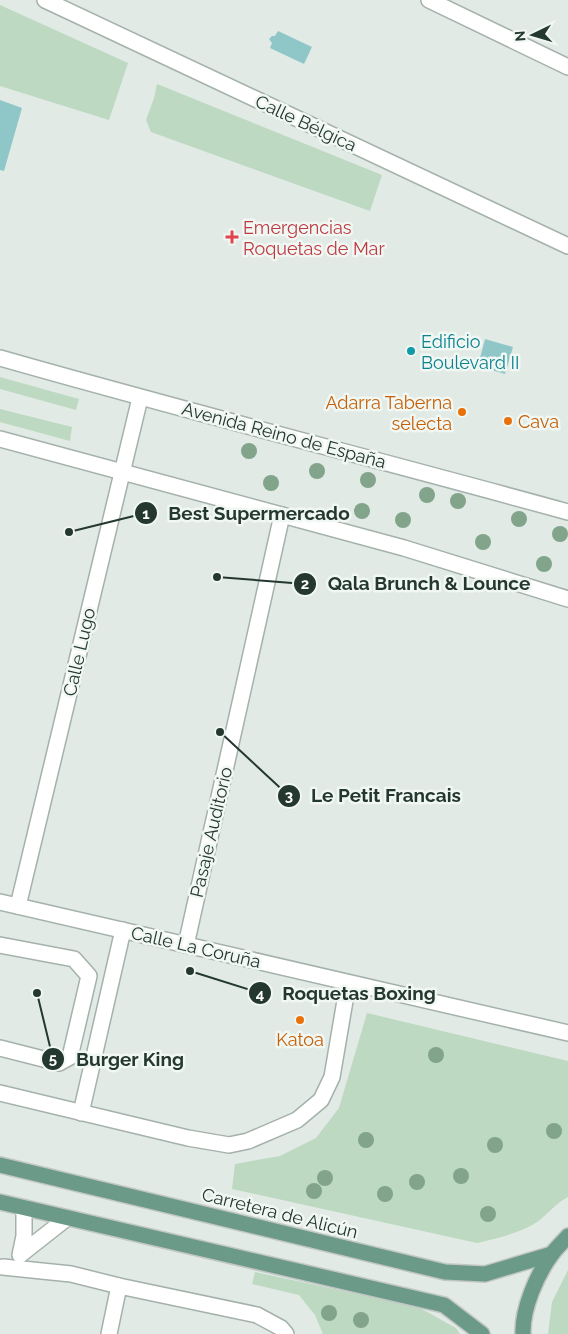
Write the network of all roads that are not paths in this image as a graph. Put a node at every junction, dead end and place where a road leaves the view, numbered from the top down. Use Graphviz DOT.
graph roads {
  1 [pos="45,0"];
  2 [pos="429,0"];
  3 [pos="568,67"];
  4 [pos="568,246"];
  5 [pos="0,358"];
  6 [pos="140,398"];
  7 [pos="0,439"];
  8 [pos="122,472"];
  9 [pos="568,512"];
  10 [pos="282,515"];
  11 [pos="568,598"];
  12 [pos="0,902"];
  13 [pos="18,906"];
  14 [pos="123,930"];
  15 [pos="0,945"];
  16 [pos="186,945"];
  17 [pos="348,983"];
  18 [pos="568,1033"];
  19 [pos="0,1048"];
  20 [pos="0,1093"];
  21 [pos="82,1113"];
  22 [pos="0,1166"];
  23 [pos="0,1202"];
  24 [pos="24,1208"];
  25 [pos="67,1218"];
  26 [pos="568,1236"];
  27 [pos="552,1254"];
  28 [pos="20,1255"];
  29 [pos="1,1268"];
  30 [pos="119,1286"];
  31 [pos="110,1334"];
  32 [pos="286,1334"];
  33 [pos="482,1334"];
  34 [pos="523,1334"];
  1 -- 4 [label="street, Calle Bélgica"];
  2 -- 3 [label="street"];
  5 -- 6 [label="street, Avenida Reino de España"];
  6 -- 8 [label="street, Calle Lugo"];
  6 -- 9 [label="street, Avenida Reino de España"];
  7 -- 8 [label="street"];
  8 -- 10 [label="street"];
  8 -- 13 [label="street, Calle Lugo"];
  10 -- 11 [label="street"];
  10 -- 16 [label="street, Pasaje Auditorio"];
  12 -- 13 [label="street, Calle La Coruña"];
  13 -- 14 [label="street, Calle La Coruña"];
  14 -- 16 [label="street, Calle La Coruña"];
  14 -- 21 [label="street"];
  15 -- 19 [label="street"];
  16 -- 17 [label="street, Calle La Coruña"];
  17 -- 18 [label="street, Calle La Coruña"];
  17 -- 21 [label="street"];
  20 -- 21 [label="street"];
  22 -- 27 [label="main road, Carretera de Alicún"];
  23 -- 24 [label="main road"];
  24 -- 25 [label="main road"];
  24 -- 28 [label="street"];
  25 -- 28 [label="street"];
  25 -- 33 [label="main road"];
  26 -- 27 [label="main road"];
  27 -- 34 [label="main road"];
  28 -- 29 [label="street"];
  29 -- 30 [label="street"];
  30 -- 31 [label="street"];
  30 -- 32 [label="street"];
}
